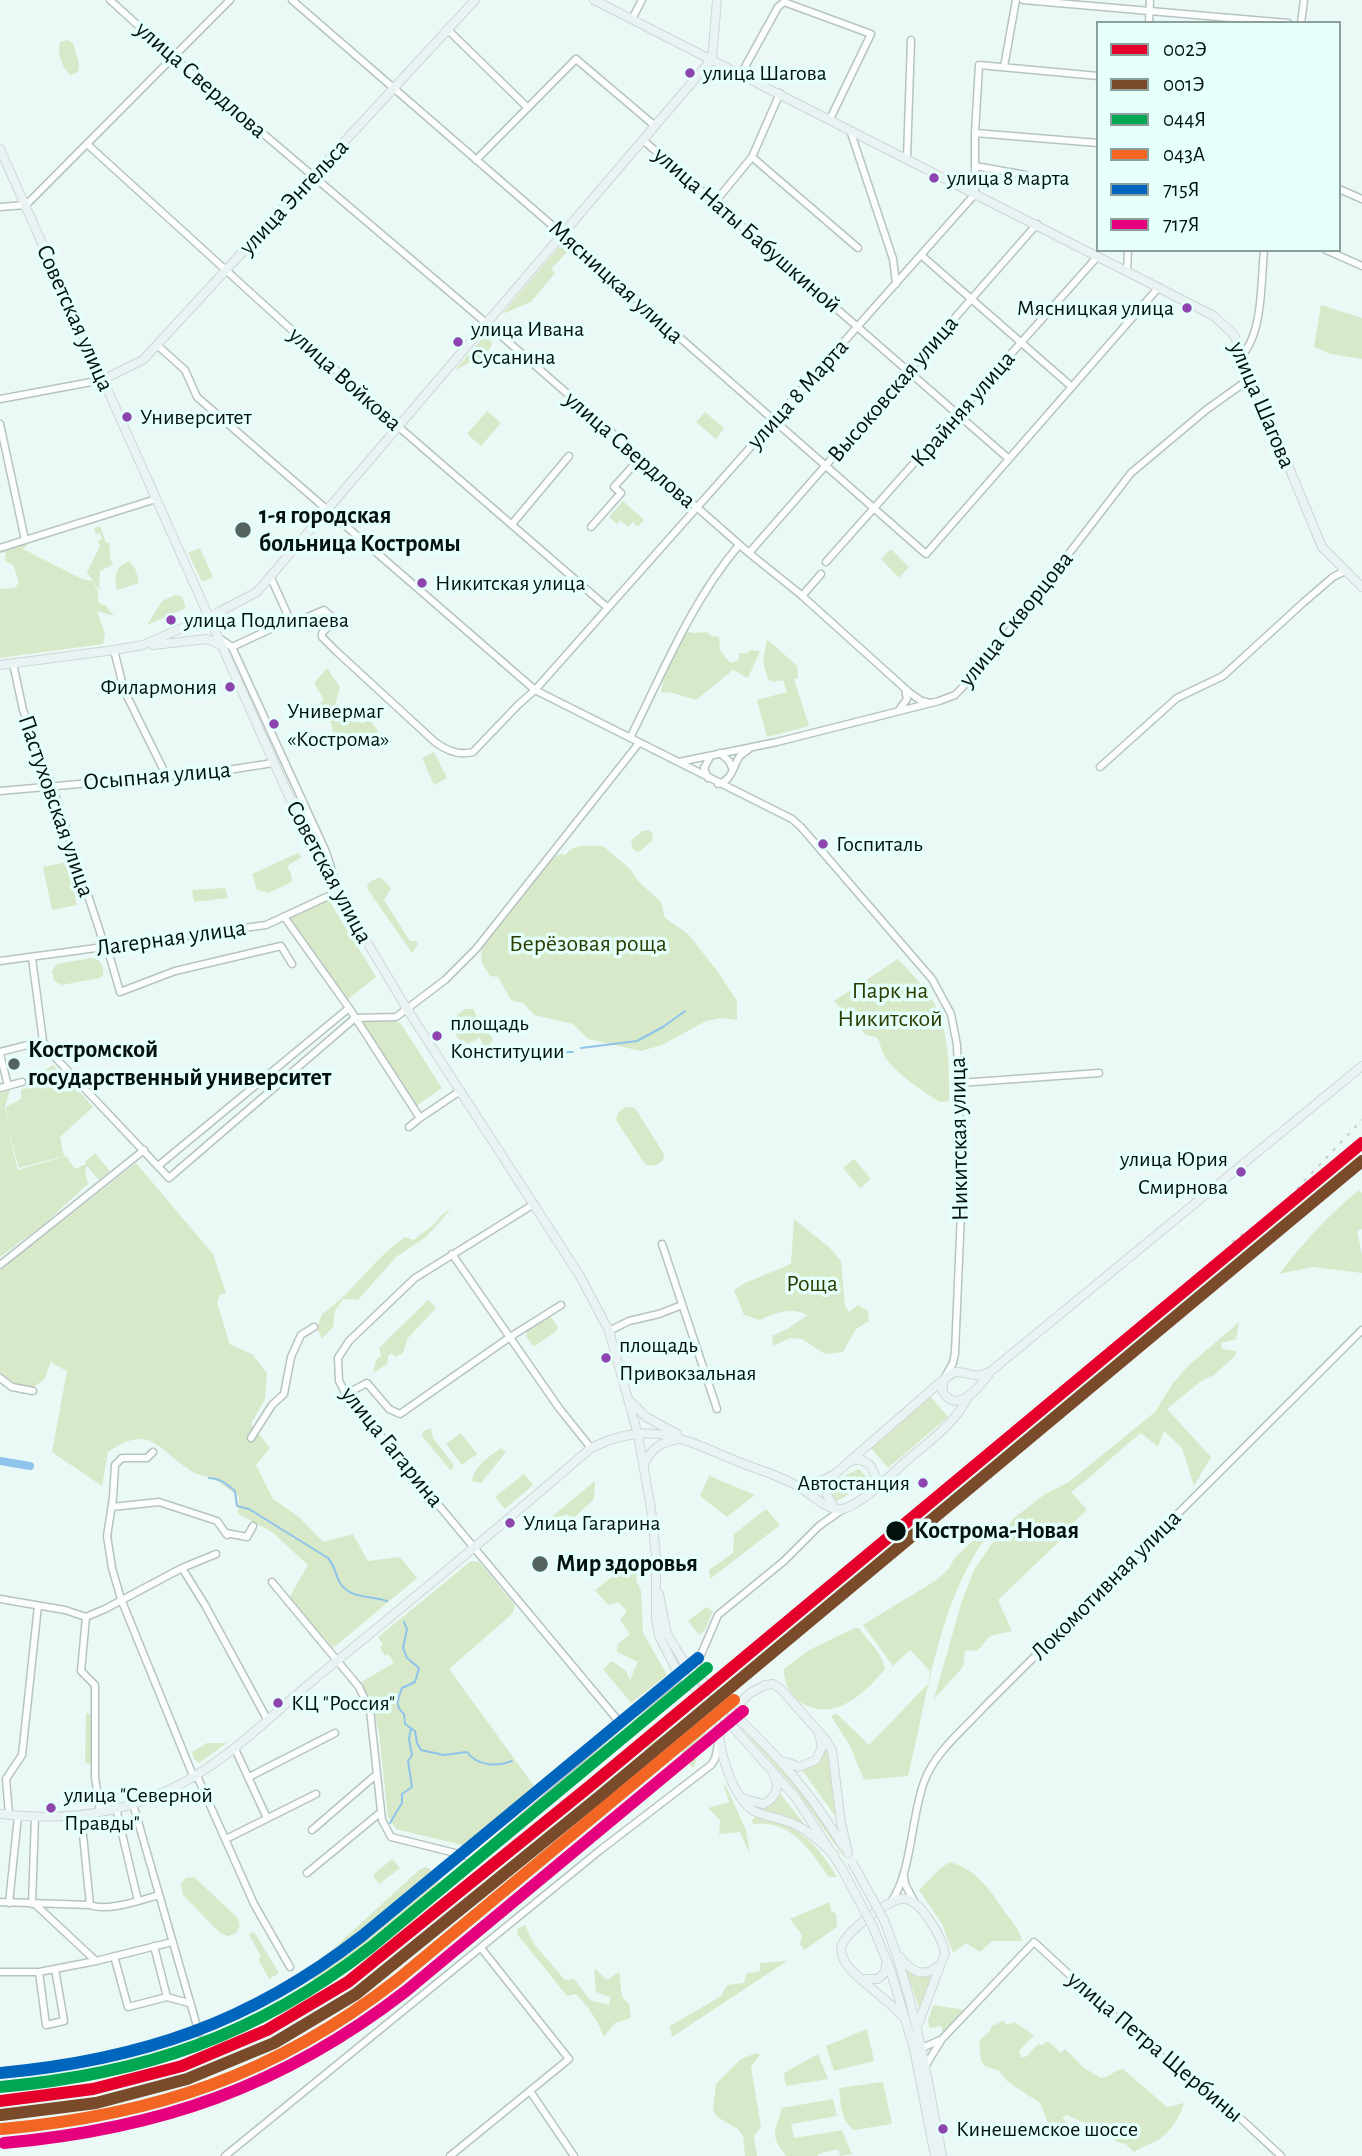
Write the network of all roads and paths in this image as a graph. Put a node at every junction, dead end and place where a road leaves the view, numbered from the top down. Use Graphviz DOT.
graph roads {
  1 [pos="110,0"];
  2 [pos="230,0"];
  3 [pos="292,0"];
  4 [pos="475,0"];
  5 [pos="594,0"];
  6 [pos="642,0"];
  7 [pos="717,0"];
  8 [pos="1016,0"];
  9 [pos="1023,0"];
  10 [pos="1150,0"];
  11 [pos="1304,0"];
  12 [pos="1150,10"];
  13 [pos="632,19"];
  14 [pos="1149,21"];
  15 [pos="1268,21"];
  16 [pos="1301,21"];
  17 [pos="448,30"];
  18 [pos="911,40"];
  19 [pos="174,58"];
  20 [pos="712,59"];
  21 [pos="1004,67"];
  22 [pos="741,74"];
  23 [pos="1096,76"];
  24 [pos="394,89"];
  25 [pos="780,93"];
  26 [pos="527,107"];
  27 [pos="830,119"];
  28 [pos="654,126"];
  29 [pos="849,128"];
  30 [pos="975,133"];
  31 [pos="643,140"];
  32 [pos="87,144"];
  33 [pos="1096,144"];
  34 [pos="0,149"];
  35 [pos="752,157"];
  36 [pos="906,158"];
  37 [pos="476,160"];
  38 [pos="975,166"];
  39 [pos="1026,175"];
  40 [pos="313,177"];
  41 [pos="1341,190"];
  42 [pos="975,194"];
  43 [pos="1362,199"];
  44 [pos="715,202"];
  45 [pos="26,205"];
  46 [pos="0,207"];
  47 [pos="1037,224"];
  48 [pos="562,234"];
  49 [pos="858,248"];
  50 [pos="1128,252"];
  51 [pos="1264,252"];
  52 [pos="1330,252"];
  53 [pos="921,255"];
  54 [pos="1098,256"];
  55 [pos="1362,266"];
  56 [pos="226,270"];
  57 [pos="1127,271"];
  58 [pos="896,284"];
  59 [pos="1159,287"];
  60 [pos="971,299"];
  61 [pos="486,324"];
  62 [pos="857,327"];
  63 [pos="1021,343"];
  64 [pos="157,345"];
  65 [pos="1243,354"];
  66 [pos="908,371"];
  67 [pos="1252,377"];
  68 [pos="102,380"];
  69 [pos="1072,387"];
  70 [pos="0,399"];
  71 [pos="958,415"];
  72 [pos="774,421"];
  73 [pos="0,424"];
  74 [pos="398,426"];
  75 [pos="569,456"];
  76 [pos="640,457"];
  77 [pos="1009,459"];
  78 [pos="825,466"];
  79 [pos="156,499"];
  80 [pos="697,508"];
  81 [pos="874,509"];
  82 [pos="327,512"];
  83 [pos="512,524"];
  84 [pos="591,527"];
  85 [pos="25,540"];
  86 [pos="739,545"];
  87 [pos="0,548"];
  88 [pos="749,553"];
  89 [pos="826,562"];
  90 [pos="1345,571"];
  91 [pos="821,574"];
  92 [pos="271,578"];
  93 [pos="1362,587"];
  94 [pos="802,596"];
  95 [pos="608,608"];
  96 [pos="208,617"];
  97 [pos="290,620"];
  98 [pos="219,641"];
  99 [pos="144,645"];
  100 [pos="232,647"];
  101 [pos="114,650"];
  102 [pos="12,663"];
  103 [pos="0,665"];
  104 [pos="535,690"];
  105 [pos="911,698"];
  106 [pos="930,703"];
  107 [pos="913,707"];
  108 [pos="899,710"];
  109 [pos="630,738"];
  110 [pos="639,743"];
  111 [pos="750,748"];
  112 [pos="716,754"];
  113 [pos="679,762"];
  114 [pos="273,763"];
  115 [pos="1100,767"];
  116 [pos="732,773"];
  117 [pos="167,777"];
  118 [pos="709,780"];
  119 [pos="718,784"];
  120 [pos="52,786"];
  121 [pos="0,792"];
  122 [pos="740,794"];
  123 [pos="335,892"];
  124 [pos="285,918"];
  125 [pos="106,947"];
  126 [pos="32,958"];
  127 [pos="0,961"];
  128 [pos="292,964"];
  129 [pos="407,1009"];
  130 [pos="355,1015"];
  131 [pos="43,1041"];
  132 [pos="0,1053"];
  133 [pos="1362,1066"];
  134 [pos="1099,1073"];
  135 [pos="22,1082"];
  136 [pos="958,1083"];
  137 [pos="4,1087"];
  138 [pos="460,1091"];
  139 [pos="420,1118"];
  140 [pos="409,1127"];
  141 [pos="144,1150"];
  142 [pos="158,1166"];
  143 [pos="534,1204"];
  144 [pos="662,1244"];
  145 [pos="453,1254"];
  146 [pos="0,1265"];
  147 [pos="561,1305"];
  148 [pos="682,1305"];
  149 [pos="314,1327"];
  150 [pos="1362,1330"];
  151 [pos="609,1331"];
  152 [pos="510,1336"];
  153 [pos="955,1353"];
  154 [pos="990,1371"];
  155 [pos="966,1374"];
  156 [pos="0,1378"];
  157 [pos="944,1378"];
  158 [pos="33,1391"];
  159 [pos="346,1394"];
  160 [pos="968,1396"];
  161 [pos="629,1399"];
  162 [pos="717,1409"];
  163 [pos="638,1435"];
  164 [pos="251,1438"];
  165 [pos="682,1438"];
  166 [pos="592,1448"];
  167 [pos="153,1452"];
  168 [pos="850,1461"];
  169 [pos="644,1465"];
  170 [pos="835,1474"];
  171 [pos="796,1485"];
  172 [pos="871,1491"];
  173 [pos="825,1498"];
  174 [pos="112,1507"];
  175 [pos="841,1509"];
  176 [pos="826,1521"];
  177 [pos="253,1526"];
  178 [pos="474,1548"];
  179 [pos="216,1554"];
  180 [pos="182,1568"];
  181 [pos="656,1581"];
  182 [pos="272,1582"];
  183 [pos="0,1598"];
  184 [pos="121,1599"];
  185 [pos="38,1606"];
  186 [pos="86,1616"];
  187 [pos="337,1661"];
  188 [pos="267,1719"];
  189 [pos="735,1722"];
  190 [pos="621,1724"];
  191 [pos="818,1732"];
  192 [pos="335,1733"];
  193 [pos="719,1742"];
  194 [pos="235,1749"];
  195 [pos="778,1756"];
  196 [pos="711,1765"];
  197 [pos="769,1767"];
  198 [pos="729,1772"];
  199 [pos="377,1774"];
  200 [pos="195,1777"];
  201 [pos="250,1777"];
  202 [pos="316,1794"];
  203 [pos="740,1795"];
  204 [pos="133,1804"];
  205 [pos="116,1808"];
  206 [pos="100,1812"];
  207 [pos="381,1812"];
  208 [pos="4,1815"];
  209 [pos="81,1815"];
  210 [pos="18,1816"];
  211 [pos="35,1817"];
  212 [pos="267,1818"];
  213 [pos="312,1830"];
  214 [pos="226,1839"];
  215 [pos="834,1855"];
  216 [pos="850,1857"];
  217 [pos="903,1872"];
  218 [pos="307,1873"];
  219 [pos="159,1895"];
  220 [pos="138,1901"];
  221 [pos="0,1902"];
  222 [pos="891,1902"];
  223 [pos="9,1903"];
  224 [pos="915,1903"];
  225 [pos="34,1905"];
  226 [pos="90,1905"];
  227 [pos="172,1942"];
  228 [pos="154,1946"];
  229 [pos="481,1948"];
  230 [pos="884,1951"];
  231 [pos="897,1953"];
  232 [pos="114,1956"];
  233 [pos="96,1961"];
  234 [pos="942,1961"];
  235 [pos="290,1966"];
  236 [pos="55,1969"];
  237 [pos="0,1972"];
  238 [pos="39,1972"];
  239 [pos="860,1978"];
  240 [pos="167,1997"];
  241 [pos="189,2003"];
  242 [pos="906,2020"];
  243 [pos="917,2027"];
  244 [pos="199,2033"];
  245 [pos="942,2039"];
  246 [pos="922,2048"];
  247 [pos="926,2065"];
  248 [pos="530,2091"];
  249 [pos="225,2156"];
  250 [pos="450,2156"];
  251 [pos="574,2156"];
  252 [pos="935,2156"];
  253 [pos="942,2156"];
  254 [pos="1281,2156"];
  1 -- 19 [label="street, улица Свердлова"];
  2 -- 19 [label="street"];
  3 -- 24 [label="street, Мясницкая улица"];
  4 -- 17 [label="main road, улица Энгельса"];
  5 -- 13 [label="main road, улица Шагова"];
  6 -- 13 [label="street"];
  7 -- 20 [label="main road"];
  8 -- 21 [label="street"];
  9 -- 12 [label="street"];
  10 -- 12 [label="street"];
  11 -- 16 [label="street"];
  12 -- 14 [label="street"];
  12 -- 15 [label="street"];
  13 -- 20 [label="main road, улица Шагова"];
  17 -- 24 [label="main road, улица Энгельса"];
  17 -- 26 [label="street"];
  18 -- 36 [label="street"];
  19 -- 32 [label="street"];
  19 -- 40 [label="street, улица Свердлова"];
  20 -- 22 [label="main road, улица Шагова"];
  20 -- 28 [label="main road"];
  21 -- 23 [label="street"];
  21 -- 30 [label="street"];
  22 -- 25 [label="main road, улица Шагова"];
  22 -- 27 [label="street"];
  24 -- 37 [label="street, Мясницкая улица"];
  24 -- 40 [label="main road, улица Энгельса"];
  25 -- 27 [label="main road, улица Шагова"];
  25 -- 35 [label="street"];
  26 -- 28 [label="street, улица Наты Бабушкиной"];
  26 -- 37 [label="street, улица Наты Бабушкиной"];
  27 -- 29 [label="main road, улица Шагова"];
  28 -- 31 [label="main road"];
  29 -- 36 [label="main road, улица Шагова"];
  29 -- 58 [label="street"];
  30 -- 33 [label="street"];
  30 -- 38 [label="street"];
  31 -- 44 [label="street, улица Наты Бабушкиной"];
  31 -- 48 [label="main road"];
  32 -- 45 [label="street"];
  32 -- 56 [label="street, улица Войкова"];
  34 -- 45 [label="main road, Советская улица"];
  35 -- 44 [label="street"];
  35 -- 49 [label="street"];
  36 -- 42 [label="main road, улица Шагова"];
  37 -- 48 [label="street, Мясницкая улица"];
  38 -- 39 [label="street"];
  38 -- 42 [label="street"];
  40 -- 56 [label="main road, улица Энгельса"];
  40 -- 61 [label="street, улица Свердлова"];
  41 -- 43 [label="street"];
  42 -- 47 [label="main road, улица Шагова"];
  42 -- 53 [label="street, улица 8 Марта"];
  44 -- 62 [label="street, улица Наты Бабушкиной"];
  45 -- 46 [label="street"];
  45 -- 68 [label="main road, Советская улица"];
  47 -- 54 [label="main road, улица Шагова"];
  47 -- 60 [label="street, Высоковская улица"];
  48 -- 61 [label="main road"];
  48 -- 72 [label="street, Мясницкая улица"];
  50 -- 57 [label="street"];
  51 -- 65 [label="street"];
  52 -- 55 [label="street"];
  53 -- 58 [label="street, улица 8 Марта"];
  53 -- 60 [label="street"];
  54 -- 57 [label="main road, улица Шагова"];
  54 -- 63 [label="street, Крайняя улица"];
  56 -- 64 [label="main road, улица Энгельса"];
  56 -- 74 [label="street, улица Войкова"];
  57 -- 59 [label="main road, улица Шагова"];
  58 -- 62 [label="street, улица 8 Марта"];
  59 -- 65 [label="main road, улица Шагова"];
  59 -- 69 [label="street, Мясницкая улица"];
  60 -- 63 [label="street"];
  60 -- 66 [label="street, Высоковская улица"];
  61 -- 74 [label="main road"];
  61 -- 76 [label="street, улица Свердлова"];
  62 -- 66 [label="street, улица Наты Бабушкиной"];
  62 -- 72 [label="street, улица 8 Марта"];
  63 -- 69 [label="street"];
  63 -- 71 [label="street, Крайняя улица"];
  64 -- 68 [label="main road, улица Энгельса"];
  64 -- 82 [label="street, Никитская улица"];
  65 -- 67 [label="main road, улица Шагова"];
  66 -- 71 [label="street, улица Наты Бабушкиной"];
  66 -- 78 [label="street, Высоковская улица"];
  67 -- 90 [label="main road, улица Шагова"];
  67 -- 106 [label="street, улица Скворцова"];
  68 -- 70 [label="street"];
  68 -- 79 [label="main road, Советская улица"];
  69 -- 77 [label="street, Мясницкая улица"];
  71 -- 77 [label="street, улица Наты Бабушкиной"];
  71 -- 81 [label="street, Крайняя улица"];
  72 -- 78 [label="street, Мясницкая улица"];
  72 -- 80 [label="street, улица 8 Марта"];
  73 -- 85 [label="street"];
  74 -- 82 [label="main road"];
  74 -- 83 [label="street, улица Войкова"];
  75 -- 83 [label="street"];
  76 -- 80 [label="street, улица Свердлова"];
  76 -- 84 [label="street"];
  77 -- 81 [label="street, Мясницкая улица"];
  78 -- 81 [label="street, Мясницкая улица"];
  78 -- 88 [label="street, Высоковская улица"];
  79 -- 85 [label="street"];
  79 -- 96 [label="main road, Советская улица"];
  80 -- 86 [label="street, улица Свердлова"];
  80 -- 95 [label="street, улица 8 Марта"];
  81 -- 89 [label="street, Крайняя улица"];
  82 -- 92 [label="main road"];
  82 -- 104 [label="street, Никитская улица"];
  83 -- 95 [label="street, улица Войкова"];
  85 -- 87 [label="street"];
  86 -- 88 [label="street, улица Свердлова"];
  86 -- 109 [label="street"];
  88 -- 94 [label="street, улица Свердлова"];
  90 -- 93 [label="main road, улица Шагова"];
  90 -- 115 [label="street"];
  91 -- 94 [label="street"];
  92 -- 96 [label="main road"];
  92 -- 97 [label="street"];
  94 -- 105 [label="street, улица Свердлова"];
  95 -- 104 [label="street, улица 8 Марта"];
  96 -- 98 [label="main road, Советская улица"];
  96 -- 99 [label="main road"];
  97 -- 100 [label="street"];
  97 -- 104 [label="street, улица 8 Марта"];
  98 -- 99 [label="main road"];
  98 -- 100 [label="street"];
  98 -- 114 [label="main road, Советская улица"];
  99 -- 101 [label="main road"];
  100 -- 123 [label="street"];
  101 -- 102 [label="main road"];
  101 -- 117 [label="street"];
  102 -- 103 [label="main road"];
  102 -- 120 [label="street, Пастуховская улица"];
  104 -- 109 [label="street, Никитская улица"];
  105 -- 106 [label="street"];
  105 -- 107 [label="street"];
  105 -- 108 [label="street"];
  106 -- 107 [label="street, улица Скворцова"];
  107 -- 108 [label="street, улица Скворцова"];
  108 -- 111 [label="street, улица Скворцова"];
  109 -- 110 [label="street, Никитская улица"];
  110 -- 113 [label="street, Никитская улица"];
  110 -- 129 [label="street"];
  111 -- 112 [label="street, улица Скворцова"];
  111 -- 116 [label="street"];
  112 -- 113 [label="street, улица Скворцова"];
  112 -- 116 [label="street"];
  112 -- 118 [label="street"];
  113 -- 118 [label="street, Никитская улица"];
  114 -- 117 [label="street, Осыпная улица"];
  114 -- 123 [label="main road, Советская улица"];
  116 -- 119 [label="street"];
  116 -- 122 [label="street"];
  117 -- 120 [label="street, Осыпная улица"];
  118 -- 119 [label="street, Никитская улица"];
  119 -- 122 [label="street, Никитская улица"];
  120 -- 121 [label="street, Осыпная улица"];
  120 -- 125 [label="street, Пастуховская улица"];
  122 -- 136 [label="street, Никитская улица"];
  123 -- 124 [label="street, Лагерная улица"];
  123 -- 129 [label="main road, Советская улица"];
  124 -- 125 [label="street, Лагерная улица"];
  124 -- 130 [label="street"];
  125 -- 126 [label="street, Лагерная улица"];
  125 -- 128 [label="street, Пастуховская улица"];
  126 -- 127 [label="street, Лагерная улица"];
  126 -- 131 [label="street"];
  129 -- 130 [label="street"];
  129 -- 138 [label="main road, Советская улица"];
  130 -- 139 [label="street"];
  130 -- 142 [label="street"];
  130 -- 142 [label="street"];
  131 -- 132 [label="street"];
  131 -- 141 [label="street"];
  132 -- 137 [label="street"];
  133 -- 154 [label="main road"];
  134 -- 136 [label="street"];
  135 -- 137 [label="street"];
  136 -- 153 [label="street, Никитская улица"];
  138 -- 139 [label="street"];
  138 -- 143 [label="main road, Советская улица"];
  139 -- 140 [label="street"];
  141 -- 142 [label="street"];
  141 -- 146 [label="street"];
  143 -- 145 [label="street, улица Гагарина"];
  143 -- 151 [label="main road, Советская улица"];
  144 -- 148 [label="street"];
  145 -- 152 [label="street"];
  145 -- 159 [label="street, улица Гагарина"];
  147 -- 152 [label="street"];
  148 -- 151 [label="street"];
  148 -- 162 [label="street"];
  149 -- 164 [label="street"];
  150 -- 217 [label="street, Локомотивная улица"];
  151 -- 161 [label="main road, Советская улица"];
  152 -- 159 [label="street"];
  152 -- 166 [label="street"];
  153 -- 155 [label="street"];
  153 -- 157 [label="street"];
  154 -- 155 [label="main road"];
  154 -- 160 [label="main road"];
  155 -- 157 [label="main road"];
  155 -- 160 [label="main road"];
  156 -- 158 [label="street"];
  157 -- 160 [label="main road"];
  157 -- 168 [label="main road"];
  159 -- 178 [label="street, улица Гагарина"];
  160 -- 172 [label="main road"];
  161 -- 163 [label="main road, Советская улица"];
  161 -- 165 [label="main road"];
  163 -- 165 [label="main road"];
  163 -- 166 [label="main road"];
  163 -- 169 [label="main road, Советская улица"];
  165 -- 169 [label="main road"];
  165 -- 171 [label="main road"];
  166 -- 178 [label="main road"];
  167 -- 174 [label="street"];
  168 -- 170 [label="main road"];
  168 -- 172 [label="main road"];
  169 -- 181 [label="main road, Советская улица"];
  170 -- 171 [label="main road"];
  170 -- 173 [label="main road"];
  171 -- 173 [label="main road"];
  172 -- 175 [label="main road"];
  173 -- 175 [label="main road"];
  173 -- 176 [label="street"];
  174 -- 177 [label="street"];
  174 -- 184 [label="street"];
  175 -- 176 [label="street"];
  176 -- 190 [label="street"];
  178 -- 187 [label="main road"];
  178 -- 190 [label="street, улица Гагарина"];
  179 -- 180 [label="street"];
  180 -- 184 [label="street"];
  180 -- 188 [label="street"];
  181 -- 189 [label="main road, bridge"];
  181 -- 189 [label="main road, bridge"];
  182 -- 187 [label="street"];
  183 -- 185 [label="street"];
  184 -- 186 [label="street"];
  184 -- 200 [label="street"];
  185 -- 186 [label="street"];
  185 -- 208 [label="street"];
  186 -- 206 [label="street"];
  187 -- 188 [label="main road"];
  187 -- 199 [label="street"];
  188 -- 194 [label="main road"];
  189 -- 195 [label="main road"];
  189 -- 197 [label="main road"];
  190 -- 207 [label="street"];
  191 -- 193 [label="main road"];
  191 -- 195 [label="main road"];
  191 -- 216 [label="main road"];
  192 -- 201 [label="street"];
  193 -- 196 [label="street"];
  193 -- 198 [label="main road"];
  194 -- 200 [label="main road"];
  194 -- 201 [label="street"];
  195 -- 216 [label="main road"];
  196 -- 198 [label="street"];
  196 -- 229 [label="street"];
  197 -- 203 [label="main road"];
  197 -- 215 [label="main road"];
  198 -- 203 [label="main road"];
  199 -- 207 [label="street"];
  199 -- 213 [label="street"];
  200 -- 204 [label="main road"];
  200 -- 214 [label="street"];
  201 -- 212 [label="street"];
  202 -- 212 [label="street"];
  203 -- 215 [label="main road"];
  204 -- 205 [label="main road"];
  204 -- 219 [label="street"];
  205 -- 206 [label="main road"];
  205 -- 220 [label="street"];
  206 -- 209 [label="main road"];
  207 -- 218 [label="street"];
  208 -- 210 [label="main road"];
  209 -- 211 [label="main road"];
  209 -- 226 [label="street"];
  210 -- 211 [label="main road"];
  210 -- 223 [label="street"];
  211 -- 225 [label="street"];
  212 -- 214 [label="street"];
  214 -- 235 [label="street"];
  215 -- 230 [label="main road, bridge"];
  216 -- 231 [label="main road, bridge"];
  217 -- 222 [label="street, Локомотивная улица"];
  217 -- 224 [label="street"];
  219 -- 220 [label="street"];
  219 -- 227 [label="street"];
  220 -- 226 [label="street"];
  221 -- 223 [label="street"];
  222 -- 224 [label="main road"];
  222 -- 239 [label="main road"];
  223 -- 225 [label="street"];
  224 -- 234 [label="main road"];
  225 -- 226 [label="street"];
  225 -- 233 [label="street"];
  227 -- 228 [label="street"];
  227 -- 241 [label="street"];
  228 -- 232 [label="street"];
  228 -- 240 [label="street"];
  229 -- 248 [label="street"];
  229 -- 249 [label="street"];
  230 -- 239 [label="main road"];
  230 -- 242 [label="main road"];
  231 -- 234 [label="main road"];
  231 -- 243 [label="main road"];
  232 -- 233 [label="street"];
  232 -- 240 [label="street"];
  233 -- 236 [label="street"];
  234 -- 243 [label="main road"];
  236 -- 238 [label="street"];
  236 -- 238 [label="street"];
  237 -- 238 [label="street"];
  239 -- 242 [label="main road"];
  240 -- 241 [label="street"];
  241 -- 244 [label="street"];
  242 -- 252 [label="main road"];
  243 -- 246 [label="main road"];
  245 -- 246 [label="street, улица Петра Щербины"];
  245 -- 247 [label="street, улица Петра Щербины"];
  245 -- 254 [label="street, улица Петра Щербины"];
  246 -- 247 [label="main road"];
  247 -- 253 [label="main road"];
  248 -- 250 [label="street"];
  248 -- 251 [label="street"];
}
